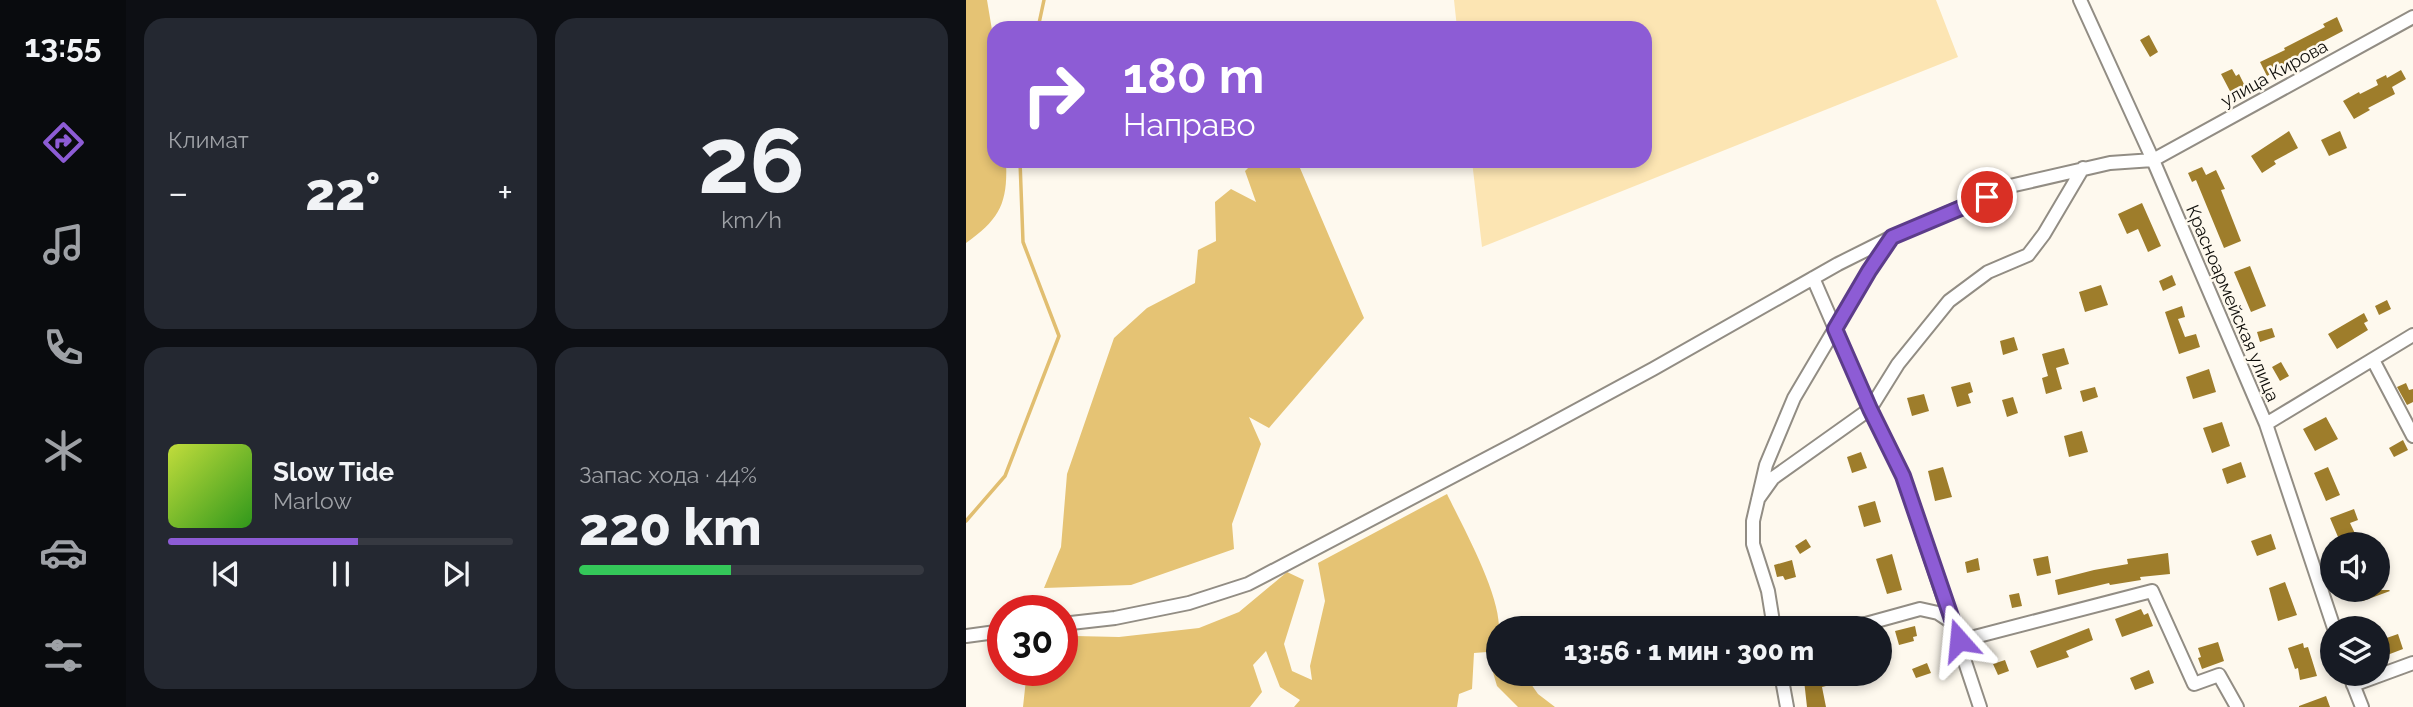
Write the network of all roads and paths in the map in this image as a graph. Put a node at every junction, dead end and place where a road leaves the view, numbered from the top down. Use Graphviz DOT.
graph roads {
  1 [pos="2080,0"];
  2 [pos="2413,17"];
  3 [pos="2153,160"];
  4 [pos="2082,168"];
  5 [pos="1892,237"];
  6 [pos="1813,278"];
  7 [pos="1835,329"];
  8 [pos="2413,335"];
  9 [pos="2373,360"];
  10 [pos="1870,409"];
  11 [pos="2266,424"];
  12 [pos="2413,436"];
  13 [pos="1758,499"];
  14 [pos="1772,616"];
  15 [pos="2330,616"];
  16 [pos="1892,617"];
  17 [pos="1078,622"];
  18 [pos="1953,623"];
  19 [pos="987,633"];
  20 [pos="966,636"];
  21 [pos="1959,640"];
  22 [pos="2413,663"];
  23 [pos="2390,669"];
  24 [pos="1783,686"];
  25 [pos="2354,686"];
  26 [pos="1787,707"];
  27 [pos="1980,707"];
  28 [pos="2237,707"];
  29 [pos="2362,707"];
  1 -- 3 [label="street, Красноармейская улица"];
  2 -- 3 [label="street, улица Кирова"];
  3 -- 4 [label="street"];
  3 -- 11 [label="street, Красноармейская улица"];
  4 -- 5 [label="street"];
  4 -- 10 [label="street"];
  5 -- 6 [label="street"];
  5 -- 7 [label="street"];
  6 -- 7 [label="street"];
  6 -- 17 [label="street"];
  7 -- 10 [label="street"];
  7 -- 13 [label="street"];
  8 -- 9 [label="street"];
  9 -- 11 [label="street"];
  9 -- 12 [label="street"];
  10 -- 13 [label="street"];
  10 -- 18 [label="street"];
  11 -- 15 [label="street, Красноармейская улица"];
  13 -- 14 [label="street"];
  16 -- 18 [label="street"];
  18 -- 21 [label="street"];
  19 -- 20 [label="street"];
  21 -- 27 [label="street"];
  21 -- 28 [label="street"];
  22 -- 23 [label="street"];
  24 -- 26 [label="street"];
  25 -- 29 [label="street"];
}
